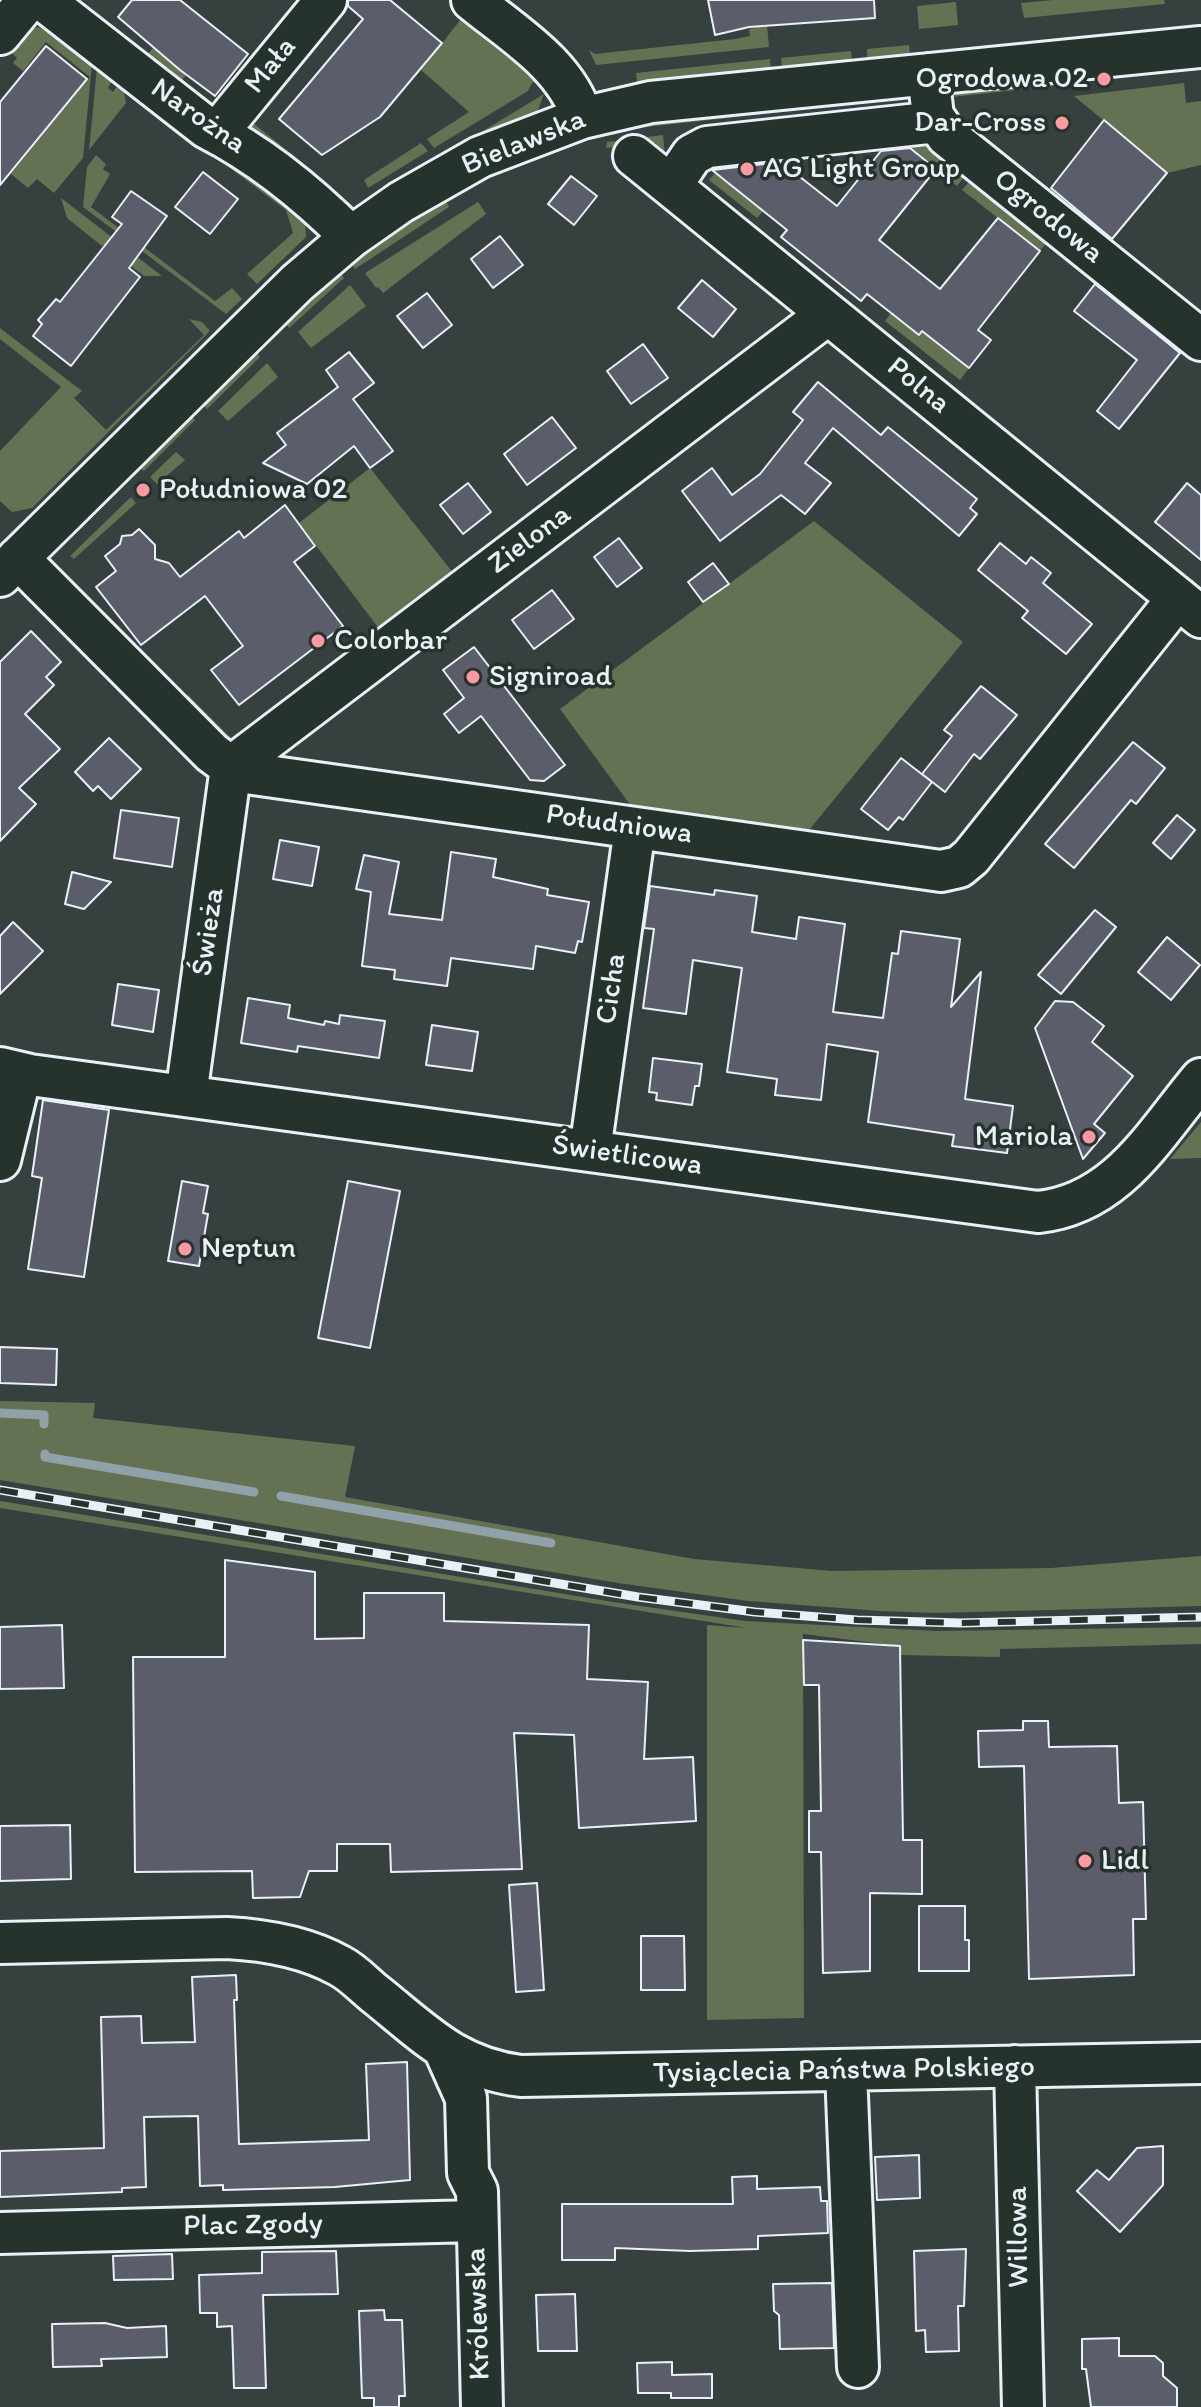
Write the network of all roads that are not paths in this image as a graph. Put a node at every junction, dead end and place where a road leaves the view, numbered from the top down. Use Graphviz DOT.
graph roads {
  1 [pos="28,0"];
  2 [pos="43,0"];
  3 [pos="326,0"];
  4 [pos="472,0"];
  5 [pos="0,34"];
  6 [pos="1201,47"];
  7 [pos="928,74"];
  8 [pos="582,118"];
  9 [pos="937,122"];
  10 [pos="217,133"];
  11 [pos="634,156"];
  12 [pos="671,186"];
  13 [pos="351,237"];
  14 [pos="828,314"];
  15 [pos="1201,340"];
  16 [pos="9,567"];
  17 [pos="1190,608"];
  18 [pos="231,767"];
  19 [pos="635,828"];
  20 [pos="10,1071"];
  21 [pos="1201,1079"];
  22 [pos="186,1096"];
  23 [pos="590,1151"];
  24 [pos="0,1160"];
  25 [pos="0,1943"];
  26 [pos="445,2051"];
  27 [pos="1201,2063"];
  28 [pos="1015,2066"];
  29 [pos="846,2071"];
  30 [pos="496,2072"];
  31 [pos="476,2206"];
  32 [pos="0,2233"];
  33 [pos="858,2367"];
  34 [pos="482,2407"];
  35 [pos="1023,2407"];
  1 -- 5 [label="street"];
  2 -- 10 [label="street, Narożna"];
  3 -- 10 [label="street, Mała"];
  4 -- 8 [label="street"];
  6 -- 7 [label="street, Bielawska"];
  7 -- 8 [label="street, Bielawska"];
  7 -- 9 [label="street"];
  8 -- 13 [label="street, Bielawska"];
  9 -- 12 [label="street"];
  9 -- 15 [label="street, Ogrodowa"];
  10 -- 13 [label="street, Narożna"];
  11 -- 12 [label="street, Polna"];
  12 -- 14 [label="street, Polna"];
  13 -- 16 [label="street, Bielawska"];
  14 -- 17 [label="street, Polna"];
  14 -- 18 [label="street, Zielona"];
  16 -- 18 [label="street, Południowa"];
  17 -- 19 [label="street, Południowa"];
  18 -- 19 [label="street, Południowa"];
  18 -- 22 [label="street, Świeża"];
  19 -- 23 [label="street, Cicha"];
  20 -- 22 [label="street, Świetlicowa"];
  20 -- 24 [label="street"];
  21 -- 23 [label="street, Świetlicowa"];
  22 -- 23 [label="street, Świetlicowa"];
  25 -- 26 [label="street"];
  26 -- 30 [label="street"];
  26 -- 31 [label="street"];
  27 -- 28 [label="street, Tysiąclecia Państwa Polskiego"];
  28 -- 29 [label="street, Tysiąclecia Państwa Polskiego"];
  28 -- 35 [label="street, Willowa"];
  29 -- 30 [label="street, Tysiąclecia Państwa Polskiego"];
  29 -- 33 [label="street"];
  30 -- 31 [label="street"];
  31 -- 32 [label="street, Plac Zgody"];
  31 -- 34 [label="street, Królewska"];
}
